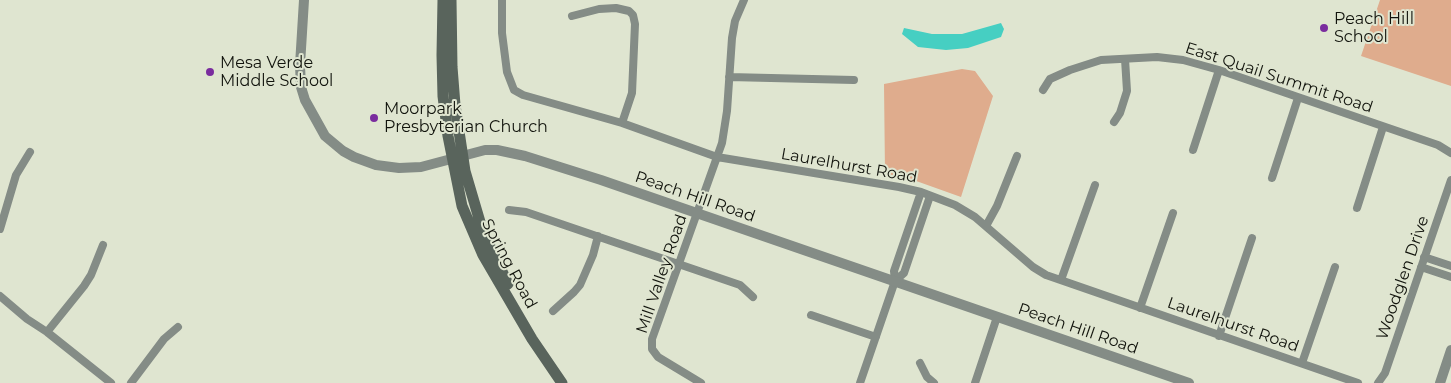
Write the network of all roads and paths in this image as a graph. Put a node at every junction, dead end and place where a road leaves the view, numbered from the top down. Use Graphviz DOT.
graph roads {
  1 [pos="304,0"];
  2 [pos="443,0"];
  3 [pos="451,0"];
  4 [pos="502,0"];
  5 [pos="744,0"];
  6 [pos="572,16"];
  7 [pos="1125,59"];
  8 [pos="1220,70"];
  9 [pos="729,77"];
  10 [pos="854,80"];
  11 [pos="1043,90"];
  12 [pos="1298,98"];
  13 [pos="1114,122"];
  14 [pos="622,123"];
  15 [pos="1383,127"];
  16 [pos="1193,150"];
  17 [pos="30,152"];
  18 [pos="1451,153"];
  19 [pos="1017,156"];
  20 [pos="457,157"];
  21 [pos="716,157"];
  22 [pos="1272,178"];
  23 [pos="1451,180"];
  24 [pos="1095,185"];
  25 [pos="920,192"];
  26 [pos="930,196"];
  27 [pos="1357,208"];
  28 [pos="509,210"];
  29 [pos="697,213"];
  30 [pos="1173,213"];
  31 [pos="986,226"];
  32 [pos="0,229"];
  33 [pos="598,236"];
  34 [pos="1252,238"];
  35 [pos="103,245"];
  36 [pos="1424,257"];
  37 [pos="679,264"];
  38 [pos="1335,266"];
  39 [pos="1451,266"];
  40 [pos="1421,267"];
  41 [pos="1451,277"];
  42 [pos="1061,280"];
  43 [pos="896,281"];
  44 [pos="0,296"];
  45 [pos="753,297"];
  46 [pos="1140,308"];
  47 [pos="553,311"];
  48 [pos="811,315"];
  49 [pos="997,317"];
  50 [pos="178,327"];
  51 [pos="47,332"];
  52 [pos="1219,336"];
  53 [pos="876,338"];
  54 [pos="1450,355"];
  55 [pos="920,363"];
  56 [pos="1302,363"];
  57 [pos="111,383"];
  58 [pos="130,383"];
  59 [pos="562,383"];
  60 [pos="569,383"];
  61 [pos="701,383"];
  62 [pos="860,383"];
  63 [pos="934,383"];
  64 [pos="976,383"];
  65 [pos="1189,383"];
  66 [pos="1358,383"];
  67 [pos="1378,383"];
  68 [pos="1440,383"];
  1 -- 20 [label="street, Peach Hill Road"];
  2 -- 20 [label="main road, Spring Road"];
  3 -- 20 [label="main road, Spring Road"];
  4 -- 14 [label="street, Laurelhurst Road"];
  5 -- 9 [label="street, Mill Valley Road"];
  6 -- 14 [label="street"];
  7 -- 8 [label="street, East Quail Summit Road"];
  7 -- 11 [label="street, East Quail Summit Road"];
  7 -- 13 [label="street"];
  8 -- 12 [label="street, East Quail Summit Road"];
  8 -- 16 [label="street"];
  9 -- 10 [label="street"];
  9 -- 21 [label="street, Mill Valley Road"];
  12 -- 15 [label="street, East Quail Summit Road"];
  12 -- 22 [label="street"];
  14 -- 21 [label="street, Laurelhurst Road"];
  15 -- 18 [label="street, East Quail Summit Road"];
  15 -- 27 [label="street"];
  17 -- 32 [label="street"];
  19 -- 31 [label="street"];
  20 -- 29 [label="street, Peach Hill Road"];
  20 -- 59 [label="main road, Spring Road"];
  20 -- 60 [label="main road, Spring Road"];
  21 -- 25 [label="street, Laurelhurst Road"];
  21 -- 29 [label="street, Mill Valley Road"];
  23 -- 36 [label="street, Woodglen Drive"];
  24 -- 42 [label="street"];
  25 -- 26 [label="street, Laurelhurst Road"];
  25 -- 43 [label="street"];
  26 -- 31 [label="street, Laurelhurst Road"];
  26 -- 43 [label="street"];
  28 -- 33 [label="street"];
  29 -- 37 [label="street, Mill Valley Road"];
  29 -- 43 [label="street, Peach Hill Road"];
  30 -- 46 [label="street"];
  31 -- 42 [label="street, Laurelhurst Road"];
  33 -- 37 [label="street"];
  33 -- 47 [label="street"];
  34 -- 52 [label="street"];
  35 -- 51 [label="street"];
  36 -- 39 [label="street"];
  36 -- 40 [label="street, Woodglen Drive"];
  37 -- 45 [label="street"];
  37 -- 61 [label="street, Mill Valley Road"];
  38 -- 56 [label="street"];
  40 -- 41 [label="street"];
  40 -- 67 [label="street, Woodglen Drive"];
  42 -- 46 [label="street, Laurelhurst Road"];
  43 -- 49 [label="street, Peach Hill Road"];
  43 -- 53 [label="street"];
  44 -- 51 [label="street"];
  46 -- 52 [label="street, Laurelhurst Road"];
  48 -- 53 [label="street"];
  49 -- 64 [label="street"];
  49 -- 65 [label="street, Peach Hill Road"];
  50 -- 58 [label="street"];
  51 -- 57 [label="street"];
  52 -- 56 [label="street, Laurelhurst Road"];
  53 -- 62 [label="street"];
  54 -- 68 [label="street"];
  55 -- 63 [label="street"];
  56 -- 66 [label="street, Laurelhurst Road"];
}
